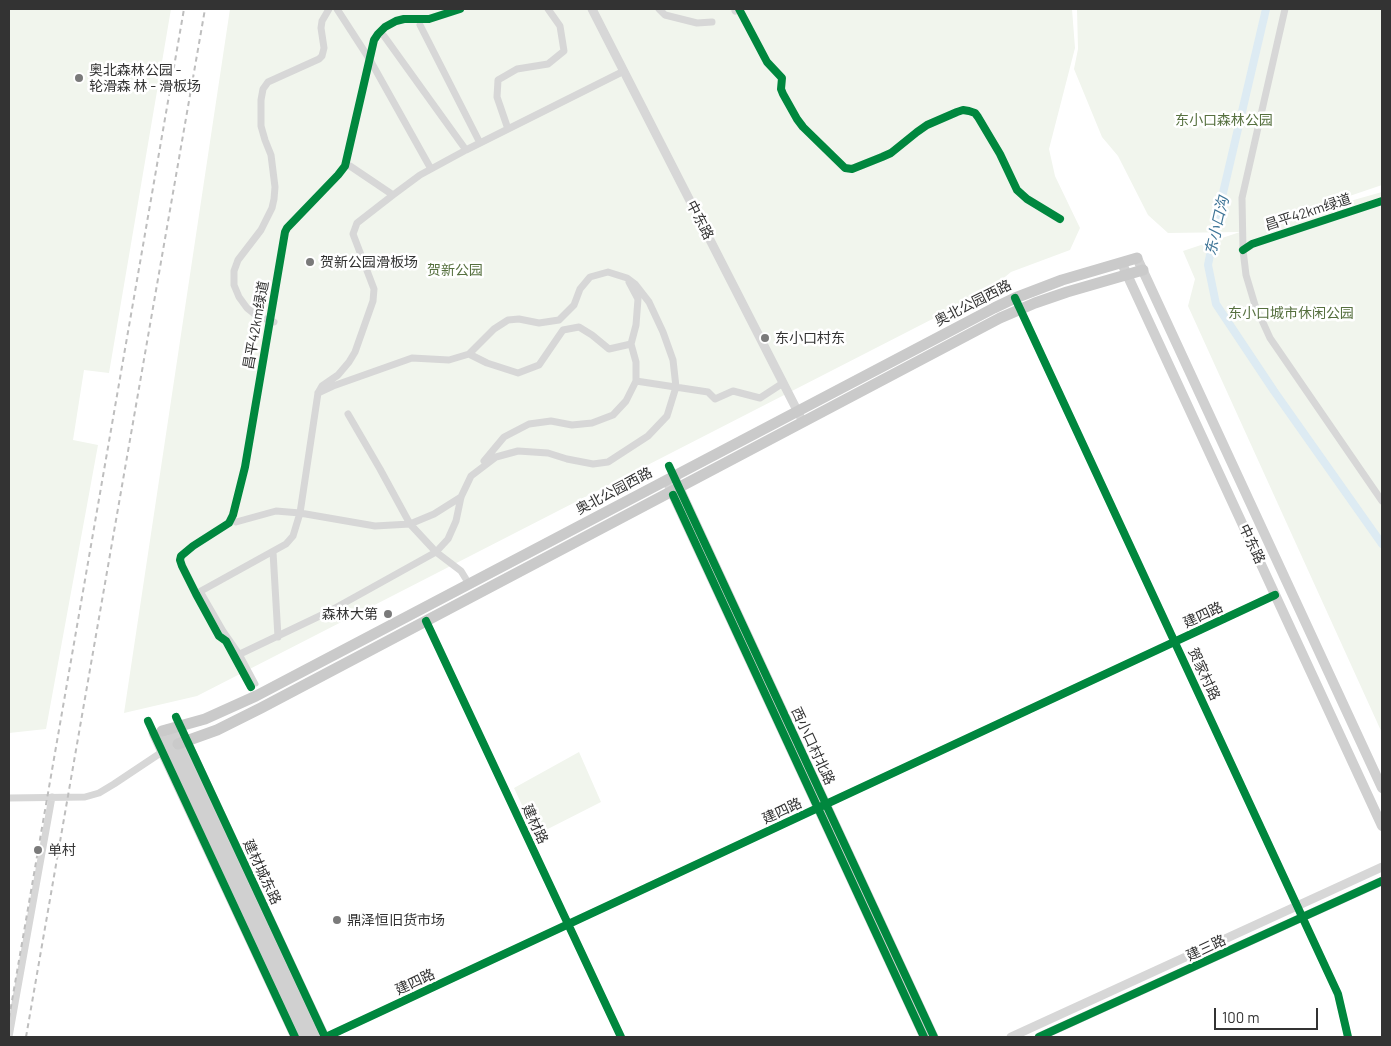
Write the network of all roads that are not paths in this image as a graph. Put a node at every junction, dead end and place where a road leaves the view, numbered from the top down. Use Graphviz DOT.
graph roads {
  1 [pos="329,9"];
  2 [pos="337,9"];
  3 [pos="548,9"];
  4 [pos="592,9"];
  5 [pos="659,9"];
  6 [pos="1286,9"];
  7 [pos="712,22"];
  8 [pos="420,25"];
  9 [pos="384,36"];
  10 [pos="624,70"];
  11 [pos="508,129"];
  12 [pos="480,143"];
  13 [pos="466,150"];
  14 [pos="350,166"];
  15 [pos="431,169"];
  16 [pos="393,195"];
  17 [pos="1137,258"];
  18 [pos="1121,263"];
  19 [pos="1143,270"];
  20 [pos="1127,274"];
  21 [pos="627,278"];
  22 [pos="1015,298"];
  23 [pos="1021,309"];
  24 [pos="274,322"];
  25 [pos="631,344"];
  26 [pos="469,354"];
  27 [pos="636,380"];
  28 [pos="783,383"];
  29 [pos="676,387"];
  30 [pos="318,393"];
  31 [pos="797,411"];
  32 [pos="348,414"];
  33 [pos="803,422"];
  34 [pos="471,476"];
  35 [pos="670,478"];
  36 [pos="675,490"];
  37 [pos="461,497"];
  38 [pos="1382,500"];
  39 [pos="300,513"];
  40 [pos="236,522"];
  41 [pos="410,524"];
  42 [pos="273,552"];
  43 [pos="436,552"];
  44 [pos="469,584"];
  45 [pos="201,591"];
  46 [pos="1275,595"];
  47 [pos="426,621"];
  48 [pos="278,636"];
  49 [pos="1175,642"];
  50 [pos="240,654"];
  51 [pos="256,684"];
  52 [pos="167,730"];
  53 [pos="171,745"];
  54 [pos="1382,788"];
  55 [pos="52,797"];
  56 [pos="9,798"];
  57 [pos="822,806"];
  58 [pos="1382,826"];
  59 [pos="1382,867"];
  60 [pos="1382,881"];
  61 [pos="1297,906"];
  62 [pos="1302,917"];
  63 [pos="568,924"];
  64 [pos="9,1037"];
  65 [pos="295,1037"];
  66 [pos="305,1037"];
  67 [pos="315,1037"];
  68 [pos="326,1037"];
  69 [pos="621,1037"];
  70 [pos="924,1037"];
  71 [pos="934,1037"];
  72 [pos="1011,1037"];
  73 [pos="1039,1037"];
  74 [pos="1348,1037"];
  1 -- 24 [label="street"];
  2 -- 15 [label="street"];
  3 -- 11 [label="street"];
  4 -- 10 [label="street, 中东路"];
  5 -- 7 [label="street"];
  6 -- 38 [label="street"];
  8 -- 12 [label="street"];
  9 -- 13 [label="street"];
  10 -- 11 [label="street"];
  10 -- 28 [label="street, 中东路"];
  11 -- 12 [label="street"];
  12 -- 13 [label="street"];
  13 -- 15 [label="street"];
  14 -- 16 [label="street"];
  15 -- 16 [label="street"];
  16 -- 30 [label="street"];
  17 -- 18 [label="main road, 奥北公园西路"];
  17 -- 19 [label="main road, 中东路"];
  18 -- 20 [label="main road, 中东路"];
  18 -- 22 [label="main road, 奥北公园西路"];
  19 -- 20 [label="main road, 奥北公园西路"];
  19 -- 54 [label="main road, 中东路"];
  20 -- 23 [label="main road, 奥北公园西路"];
  20 -- 46 [label="main road, 中东路"];
  21 -- 25 [label="street"];
  21 -- 26 [label="street"];
  21 -- 29 [label="street"];
  22 -- 23 [label="street, 贺家村路"];
  22 -- 31 [label="main road, 奥北公园西路"];
  23 -- 33 [label="main road, 奥北公园西路"];
  23 -- 49 [label="street, 贺家村路"];
  25 -- 26 [label="street"];
  25 -- 27 [label="street"];
  26 -- 30 [label="street"];
  27 -- 29 [label="street"];
  27 -- 34 [label="street"];
  28 -- 29 [label="street"];
  28 -- 31 [label="street, 中东路"];
  29 -- 34 [label="street"];
  30 -- 39 [label="street"];
  31 -- 33 [label="street, 中东路"];
  31 -- 35 [label="main road, 奥北公园西路"];
  32 -- 41 [label="street"];
  33 -- 36 [label="main road, 奥北公园西路"];
  34 -- 37 [label="street"];
  35 -- 36 [label="street, 西小口村北路"];
  35 -- 44 [label="main road, 奥北公园西路"];
  36 -- 47 [label="main road, 奥北公园西路"];
  36 -- 57 [label="street, 西小口村北路"];
  37 -- 41 [label="street"];
  37 -- 43 [label="street"];
  39 -- 40 [label="street"];
  39 -- 41 [label="street"];
  39 -- 42 [label="street"];
  41 -- 43 [label="street"];
  42 -- 45 [label="street"];
  42 -- 48 [label="street"];
  43 -- 44 [label="street"];
  43 -- 48 [label="street"];
  44 -- 52 [label="main road, 奥北公园西路"];
  45 -- 50 [label="street"];
  46 -- 49 [label="street, 建四路"];
  46 -- 58 [label="main road, 中东路"];
  47 -- 53 [label="main road, 奥北公园西路"];
  47 -- 63 [label="street, 建材路"];
  48 -- 50 [label="street"];
  49 -- 57 [label="street, 建四路"];
  49 -- 61 [label="street, 贺家村路"];
  50 -- 51 [label="street"];
  52 -- 53 [label="main road, 建材城东路"];
  52 -- 53 [label="street, 建材城东路"];
  53 -- 55 [label="street"];
  53 -- 65 [label="street, 建材城东路"];
  53 -- 66 [label="main road, 建材城东路"];
  53 -- 67 [label="main road, 建材城东路"];
  53 -- 68 [label="street, 建材城东路"];
  55 -- 56 [label="street"];
  55 -- 64 [label="street"];
  57 -- 63 [label="street, 建四路"];
  57 -- 70 [label="street, 西小口村北路"];
  57 -- 71 [label="street, 西小口村北路"];
  59 -- 61 [label="street, 建三路"];
  60 -- 62 [label="street, 建三路"];
  61 -- 62 [label="street, 贺家村路"];
  61 -- 72 [label="street, 建三路"];
  62 -- 73 [label="street, 建三路"];
  62 -- 74 [label="street, 贺家村路"];
  63 -- 68 [label="street, 建四路"];
  63 -- 69 [label="street, 建材路"];
}
